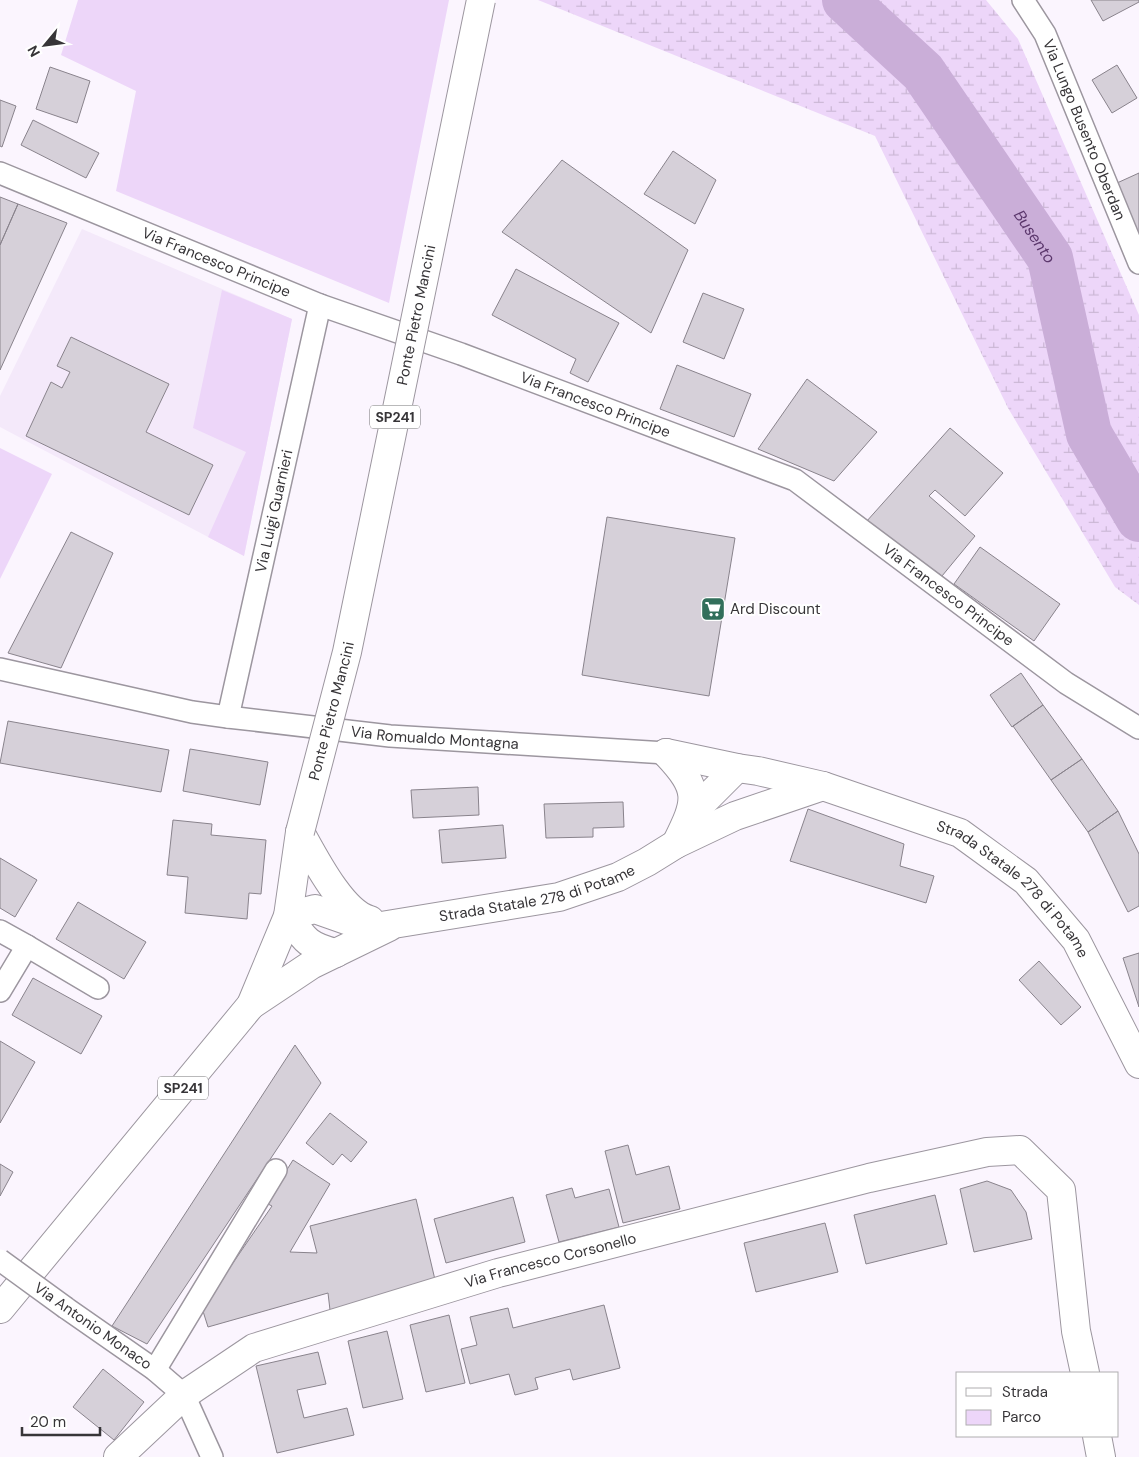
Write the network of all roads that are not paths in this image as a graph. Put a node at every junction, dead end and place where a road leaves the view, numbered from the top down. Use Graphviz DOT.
graph roads {
  1 [pos="480,0"];
  2 [pos="1023,0"];
  3 [pos="0,173"];
  4 [pos="1139,263"];
  5 [pos="320,306"];
  6 [pos="0,669"];
  7 [pos="228,717"];
  8 [pos="1139,728"];
  9 [pos="666,753"];
  10 [pos="748,770"];
  11 [pos="823,786"];
  12 [pos="691,814"];
  13 [pos="735,816"];
  14 [pos="300,832"];
  15 [pos="676,844"];
  16 [pos="288,916"];
  17 [pos="391,925"];
  18 [pos="0,931"];
  19 [pos="27,946"];
  20 [pos="336,953"];
  21 [pos="98,988"];
  22 [pos="0,991"];
  23 [pos="251,1005"];
  24 [pos="1139,1064"];
  25 [pos="276,1170"];
  26 [pos="0,1260"];
  27 [pos="0,1309"];
  28 [pos="155,1370"];
  29 [pos="1085,1372"];
  30 [pos="184,1395"];
  31 [pos="1097,1437"];
  32 [pos="118,1457"];
  33 [pos="212,1457"];
  34 [pos="1101,1457"];
  1 -- 14 [label="main road, Ponte Pietro Mancini / SP241, bridge"];
  2 -- 4 [label="street, Via Lungo Busento Oberdan"];
  3 -- 5 [label="street, Via Francesco Principe"];
  5 -- 7 [label="street, Via Luigi Guarnieri"];
  5 -- 8 [label="street, Via Francesco Principe"];
  6 -- 7 [label="street, Via Romualdo Montagna"];
  7 -- 9 [label="street, Via Romualdo Montagna"];
  9 -- 10 [label="main road, Strada Statale 278 di Potame"];
  9 -- 12 [label="main road"];
  10 -- 11 [label="main road, Strada Statale 278 di Potame"];
  10 -- 12 [label="main road"];
  10 -- 13 [label="main road"];
  11 -- 13 [label="main road, Strada Statale 278 di Potame"];
  11 -- 24 [label="main road, Strada Statale 278 di Potame"];
  12 -- 15 [label="main road"];
  13 -- 15 [label="main road, Strada Statale 278 di Potame"];
  14 -- 16 [label="main road, SP241"];
  14 -- 17 [label="main road, Strada Statale 278 di Potame"];
  15 -- 17 [label="main road, Strada Statale 278 di Potame"];
  16 -- 17 [label="main road, Strada Statale 278 di Potame"];
  16 -- 20 [label="main road"];
  16 -- 23 [label="main road, SP241"];
  17 -- 20 [label="main road, Strada Statale 278 di Potame"];
  18 -- 19 [label="street"];
  19 -- 21 [label="street"];
  19 -- 22 [label="street"];
  20 -- 23 [label="main road, Strada Statale 278 di Potame"];
  23 -- 27 [label="main road, SP241"];
  25 -- 28 [label="street"];
  26 -- 28 [label="street, Via Antonio Monaco, bridge"];
  28 -- 30 [label="street, Via Antonio Monaco"];
  29 -- 30 [label="main road, Via Francesco Corsonello"];
  30 -- 32 [label="main road, Via Francesco Corsonello"];
  30 -- 33 [label="street"];
  31 -- 34 [label="main road"];
}
